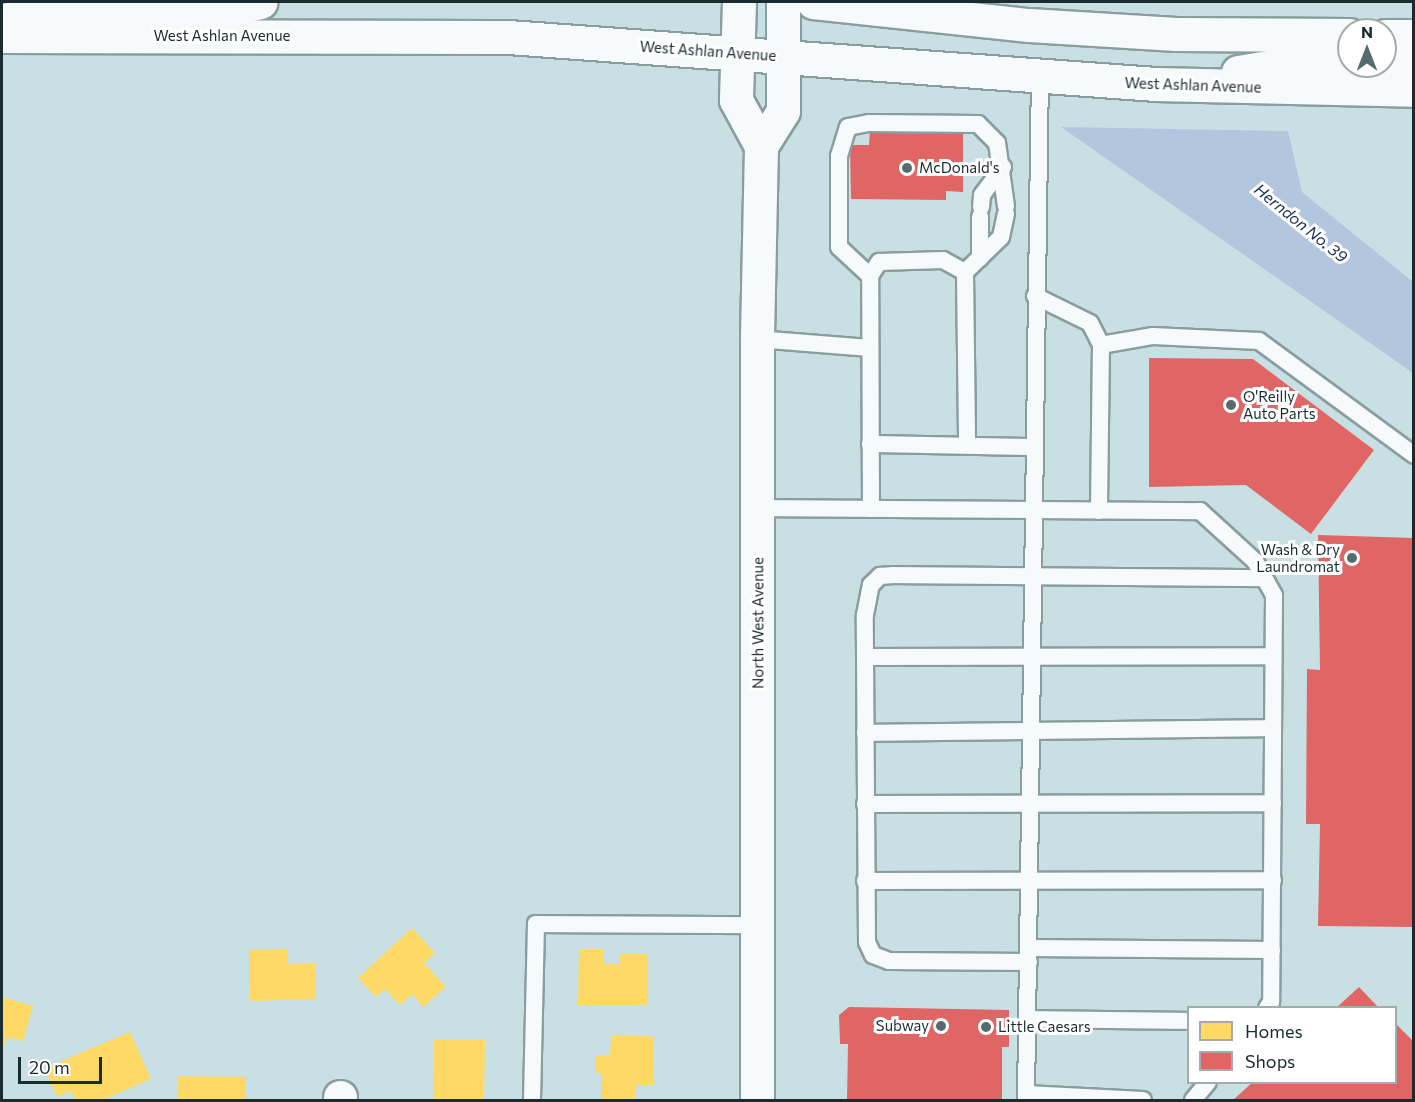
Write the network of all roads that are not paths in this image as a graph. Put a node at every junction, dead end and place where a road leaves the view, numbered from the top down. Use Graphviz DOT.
graph roads {
  1 [pos="260,2"];
  2 [pos="739,2"];
  3 [pos="783,2"];
  4 [pos="813,2"];
  5 [pos="2,21"];
  6 [pos="1337,35"];
  7 [pos="2,36"];
  8 [pos="1397,36"];
  9 [pos="1413,36"];
  10 [pos="738,53"];
  11 [pos="784,57"];
  12 [pos="1413,59"];
  13 [pos="1337,64"];
  14 [pos="1397,64"];
  15 [pos="1040,76"];
  16 [pos="1156,84"];
  17 [pos="1413,90"];
  18 [pos="761,146"];
  19 [pos="1004,167"];
  20 [pos="980,258"];
  21 [pos="965,272"];
  22 [pos="870,276"];
  23 [pos="1035,296"];
  24 [pos="757,339"];
  25 [pos="1101,345"];
  26 [pos="870,348"];
  27 [pos="870,444"];
  28 [pos="967,446"];
  29 [pos="1032,447"];
  30 [pos="1413,454"];
  31 [pos="758,508"];
  32 [pos="871,509"];
  33 [pos="1031,510"];
  34 [pos="1099,511"];
  35 [pos="1031,576"];
  36 [pos="1264,578"];
  37 [pos="1030,655"];
  38 [pos="1273,656"];
  39 [pos="865,657"];
  40 [pos="1273,728"];
  41 [pos="1030,729"];
  42 [pos="865,733"];
  43 [pos="1030,803"];
  44 [pos="1273,803"];
  45 [pos="865,804"];
  46 [pos="1030,880"];
  47 [pos="1273,880"];
  48 [pos="865,882"];
  49 [pos="758,926"];
  50 [pos="1272,950"];
  51 [pos="1029,955"];
  52 [pos="1268,1006"];
  53 [pos="1028,1019"];
  54 [pos="1187,1021"];
  55 [pos="1207,1084"];
  56 [pos="1026,1097"];
  57 [pos="532,1101"];
  58 [pos="757,1101"];
  59 [pos="1143,1101"];
  60 [pos="1193,1101"];
  1 -- 5 [label="main road"];
  2 -- 10 [label="main road, North West Avenue"];
  3 -- 11 [label="main road"];
  4 -- 6 [label="main road"];
  7 -- 10 [label="main road, West Ashlan Avenue"];
  8 -- 9 [label="main road"];
  10 -- 11 [label="main road, West Ashlan Avenue"];
  10 -- 18 [label="main road, North West Avenue"];
  11 -- 15 [label="main road, West Ashlan Avenue"];
  11 -- 18 [label="main road"];
  12 -- 14 [label="main road"];
  13 -- 16 [label="main road"];
  15 -- 16 [label="main road, West Ashlan Avenue"];
  15 -- 23 [label="lane"];
  16 -- 17 [label="main road, West Ashlan Avenue"];
  18 -- 24 [label="main road, North West Avenue"];
  19 -- 20 [label="lane"];
  19 -- 20 [label="lane"];
  19 -- 22 [label="lane"];
  20 -- 21 [label="lane"];
  21 -- 22 [label="lane"];
  21 -- 28 [label="lane"];
  22 -- 26 [label="lane"];
  23 -- 25 [label="lane"];
  23 -- 29 [label="lane"];
  24 -- 26 [label="lane"];
  24 -- 31 [label="main road, North West Avenue"];
  25 -- 30 [label="lane"];
  25 -- 34 [label="lane"];
  26 -- 27 [label="lane"];
  27 -- 28 [label="lane"];
  27 -- 32 [label="lane"];
  28 -- 29 [label="lane"];
  29 -- 33 [label="lane"];
  31 -- 32 [label="lane"];
  31 -- 49 [label="main road, North West Avenue"];
  32 -- 33 [label="lane"];
  33 -- 34 [label="lane"];
  33 -- 35 [label="lane"];
  34 -- 36 [label="lane"];
  35 -- 36 [label="lane"];
  35 -- 37 [label="lane"];
  35 -- 39 [label="lane"];
  36 -- 38 [label="lane"];
  37 -- 38 [label="lane"];
  37 -- 39 [label="lane"];
  37 -- 41 [label="lane"];
  38 -- 40 [label="lane"];
  39 -- 42 [label="lane"];
  40 -- 41 [label="lane"];
  40 -- 44 [label="lane"];
  41 -- 42 [label="lane"];
  41 -- 43 [label="lane"];
  42 -- 45 [label="lane"];
  43 -- 44 [label="lane"];
  43 -- 45 [label="lane"];
  43 -- 46 [label="lane"];
  44 -- 47 [label="lane"];
  45 -- 48 [label="lane"];
  46 -- 47 [label="lane"];
  46 -- 48 [label="lane"];
  46 -- 51 [label="lane"];
  47 -- 50 [label="lane"];
  48 -- 51 [label="lane"];
  49 -- 57 [label="lane"];
  49 -- 58 [label="main road, North West Avenue"];
  50 -- 51 [label="lane"];
  50 -- 52 [label="lane"];
  51 -- 53 [label="lane"];
  53 -- 54 [label="lane"];
  53 -- 56 [label="lane"];
  55 -- 60 [label="lane"];
  56 -- 59 [label="lane"];
}
